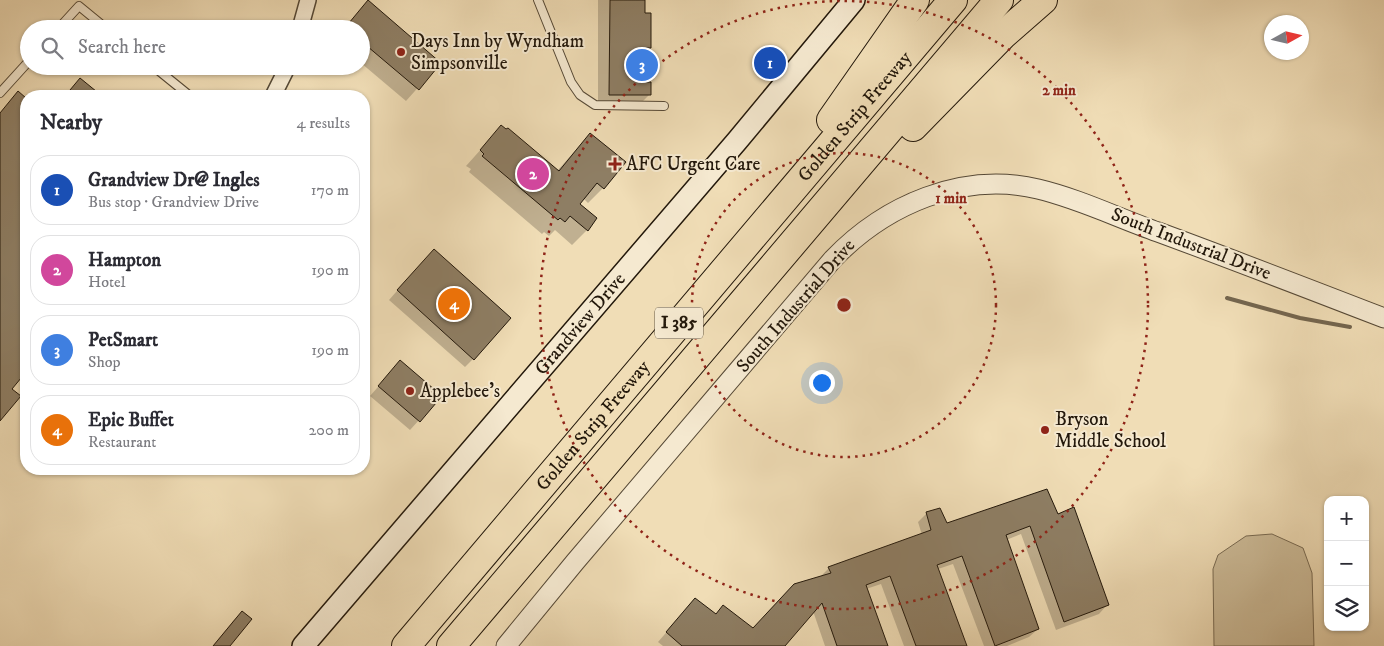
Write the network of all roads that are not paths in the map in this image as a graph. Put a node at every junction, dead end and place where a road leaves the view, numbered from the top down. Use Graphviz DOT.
graph roads {
  1 [pos="308,0"];
  2 [pos="538,0"];
  3 [pos="854,0"];
  4 [pos="915,0"];
  5 [pos="953,0"];
  6 [pos="999,0"];
  7 [pos="1043,0"];
  8 [pos="66,20"];
  9 [pos="96,20"];
  10 [pos="302,20"];
  11 [pos="20,71"];
  12 [pos="164,75"];
  13 [pos="284,75"];
  14 [pos="183,90"];
  15 [pos="276,90"];
  16 [pos="0,93"];
  17 [pos="664,106"];
  18 [pos="734,259"];
  19 [pos="758,284"];
  20 [pos="1384,318"];
  21 [pos="303,646"];
  22 [pos="406,646"];
  23 [pos="451,646"];
  24 [pos="506,646"];
  1 -- 10 [label="street"];
  2 -- 17 [label="lane"];
  3 -- 21 [label="main road, Grandview Drive"];
  4 -- 18 [label="highway"];
  5 -- 18 [label="highway, Golden Strip Freeway / I 385"];
  6 -- 19 [label="highway, Golden Strip Freeway / I 385"];
  7 -- 19 [label="highway"];
  8 -- 9 [label="lane"];
  11 -- 16 [label="lane"];
  12 -- 14 [label="lane"];
  13 -- 15 [label="street"];
  18 -- 22 [label="highway, Golden Strip Freeway / I 385"];
  19 -- 23 [label="highway, Golden Strip Freeway / I 385"];
  20 -- 24 [label="street, South Industrial Drive"];
}
